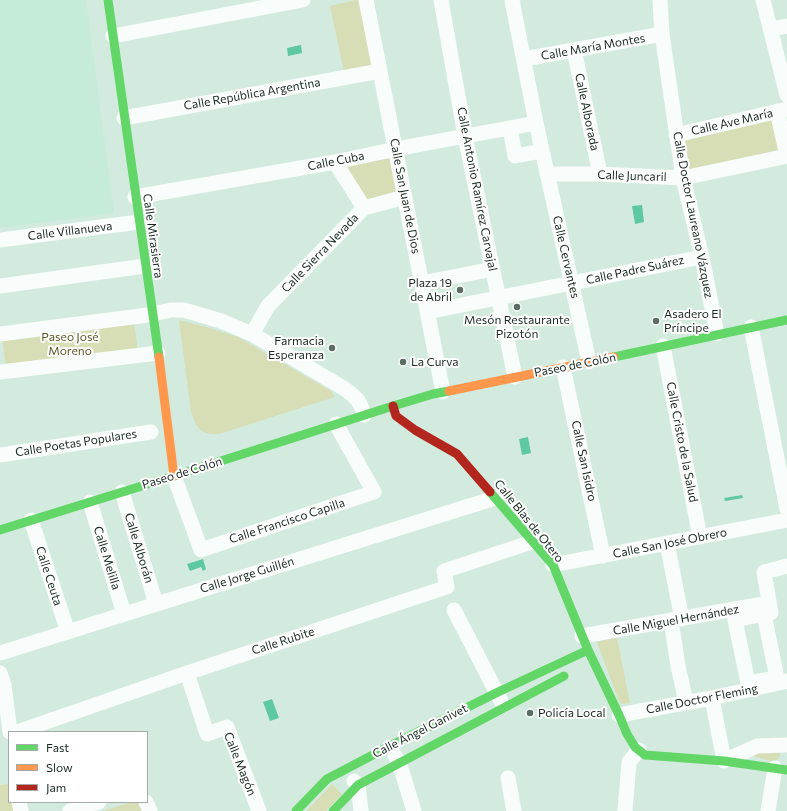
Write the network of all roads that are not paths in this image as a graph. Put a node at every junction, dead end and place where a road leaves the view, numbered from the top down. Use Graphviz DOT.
graph roads {
  1 [pos="108,0"];
  2 [pos="303,0"];
  3 [pos="366,0"];
  4 [pos="441,0"];
  5 [pos="512,0"];
  6 [pos="660,0"];
  7 [pos="763,0"];
  8 [pos="787,26"];
  9 [pos="771,30"];
  10 [pos="662,34"];
  11 [pos="113,36"];
  12 [pos="574,50"];
  13 [pos="524,60"];
  14 [pos="380,71"];
  15 [pos="787,95"];
  16 [pos="782,110"];
  17 [pos="124,118"];
  18 [pos="536,122"];
  19 [pos="510,128"];
  20 [pos="676,135"];
  21 [pos="465,136"];
  22 [pos="396,149"];
  23 [pos="542,151"];
  24 [pos="787,156"];
  25 [pos="335,162"];
  26 [pos="548,174"];
  27 [pos="600,174"];
  28 [pos="683,178"];
  29 [pos="136,197"];
  30 [pos="405,197"];
  31 [pos="364,208"];
  32 [pos="139,222"];
  33 [pos="0,240"];
  34 [pos="702,256"];
  35 [pos="145,266"];
  36 [pos="493,269"];
  37 [pos="422,283"];
  38 [pos="572,283"];
  39 [pos="0,286"];
  40 [pos="498,298"];
  41 [pos="427,312"];
  42 [pos="153,314"];
  43 [pos="787,320"];
  44 [pos="751,328"];
  45 [pos="0,334"];
  46 [pos="252,334"];
  47 [pos="717,334"];
  48 [pos="663,346"];
  49 [pos="158,353"];
  50 [pos="589,362"];
  51 [pos="563,367"];
  52 [pos="0,372"];
  53 [pos="515,376"];
  54 [pos="443,392"];
  55 [pos="392,406"];
  56 [pos="364,415"];
  57 [pos="336,424"];
  58 [pos="151,432"];
  59 [pos="0,455"];
  60 [pos="174,476"];
  61 [pos="122,492"];
  62 [pos="495,498"];
  63 [pos="90,502"];
  64 [pos="787,509"];
  65 [pos="31,520"];
  66 [pos="787,520"];
  67 [pos="0,530"];
  68 [pos="700,537"];
  69 [pos="532,542"];
  70 [pos="667,544"];
  71 [pos="603,556"];
  72 [pos="553,565"];
  73 [pos="787,566"];
  74 [pos="769,603"];
  75 [pos="156,604"];
  76 [pos="454,610"];
  77 [pos="726,611"];
  78 [pos="124,614"];
  79 [pos="676,619"];
  80 [pos="68,632"];
  81 [pos="582,636"];
  82 [pos="588,650"];
  83 [pos="0,653"];
  84 [pos="573,671"];
  85 [pos="0,673"];
  86 [pos="187,673"];
  87 [pos="786,685"];
  88 [pos="744,688"];
  89 [pos="496,692"];
  90 [pos="712,698"];
  91 [pos="686,702"];
  92 [pos="504,708"];
  93 [pos="619,715"];
  94 [pos="10,731"];
  95 [pos="19,731"];
  96 [pos="787,745"];
  97 [pos="388,747"];
  98 [pos="639,750"];
  99 [pos="724,761"];
  100 [pos="399,762"];
  101 [pos="781,769"];
  102 [pos="343,771"];
  103 [pos="508,778"];
  104 [pos="358,785"];
  105 [pos="92,806"];
  106 [pos="70,811"];
  107 [pos="258,811"];
  108 [pos="296,811"];
  109 [pos="333,811"];
  110 [pos="361,811"];
  111 [pos="414,811"];
  112 [pos="514,811"];
  113 [pos="625,811"];
  114 [pos="768,811"];
  1 -- 11 [label="street, Calle Mirasierra"];
  2 -- 11 [label="street"];
  3 -- 14 [label="street, Calle San Juan de Dios"];
  4 -- 21 [label="street, Calle Antonio Ramírez Carvajal"];
  5 -- 13 [label="street, Calle Cervantes"];
  6 -- 10 [label="street, Calle Doctor Laureano Vázquez"];
  7 -- 9 [label="street"];
  8 -- 9 [label="street"];
  9 -- 15 [label="street"];
  10 -- 12 [label="street, Calle María Montes"];
  10 -- 20 [label="street, Calle Doctor Laureano Vázquez"];
  11 -- 17 [label="street, Calle Mirasierra"];
  12 -- 13 [label="street, Calle María Montes"];
  12 -- 27 [label="street, Calle Alborada"];
  13 -- 18 [label="street, Calle Cervantes"];
  14 -- 17 [label="street, Calle República Argentina"];
  14 -- 22 [label="street, Calle San Juan de Dios"];
  16 -- 20 [label="street, Calle Ave María"];
  16 -- 24 [label="street"];
  17 -- 29 [label="street, Calle Mirasierra"];
  18 -- 19 [label="street, Calle Cuba"];
  18 -- 23 [label="street, Calle Cervantes"];
  19 -- 21 [label="street, Calle Cuba"];
  19 -- 23 [label="street"];
  20 -- 28 [label="street, Calle Doctor Laureano Vázquez"];
  21 -- 22 [label="street, Calle Cuba"];
  21 -- 36 [label="street, Calle Antonio Ramírez Carvajal"];
  22 -- 25 [label="street, Calle Cuba"];
  22 -- 30 [label="street, Calle San Juan de Dios"];
  23 -- 26 [label="street, Calle Cervantes"];
  24 -- 28 [label="street, Calle Juncaril"];
  25 -- 29 [label="street, Calle Cuba"];
  25 -- 31 [label="street"];
  26 -- 27 [label="street, Calle Juncaril"];
  26 -- 38 [label="street, Calle Cervantes"];
  27 -- 28 [label="street, Calle Juncaril"];
  28 -- 34 [label="street, Calle Doctor Laureano Vázquez"];
  29 -- 32 [label="street, Calle Mirasierra"];
  30 -- 31 [label="street, Calle Sierra Nevada"];
  30 -- 37 [label="street, Calle San Juan de Dios"];
  31 -- 46 [label="street, Calle Sierra Nevada"];
  32 -- 33 [label="street, Calle Villanueva"];
  32 -- 35 [label="street, Calle Mirasierra"];
  34 -- 38 [label="street, Calle Padre Suárez"];
  34 -- 47 [label="street, Calle Doctor Laureano Vázquez"];
  35 -- 39 [label="street"];
  35 -- 42 [label="street, Calle Mirasierra"];
  36 -- 37 [label="street"];
  36 -- 40 [label="street, Calle Antonio Ramírez Carvajal"];
  37 -- 41 [label="street, Calle San Juan de Dios"];
  38 -- 40 [label="street, Calle Padre Suárez"];
  38 -- 50 [label="street, Calle Cervantes"];
  40 -- 41 [label="street"];
  40 -- 53 [label="street, Calle Antonio Ramírez Carvajal"];
  41 -- 54 [label="street, Calle San Juan de Dios"];
  42 -- 45 [label="street"];
  42 -- 46 [label="street"];
  42 -- 49 [label="street, Calle Mirasierra"];
  43 -- 44 [label="street, Paseo de Colón"];
  44 -- 47 [label="street, Paseo de Colón"];
  44 -- 64 [label="street"];
  46 -- 56 [label="street"];
  47 -- 48 [label="street, Paseo de Colón"];
  48 -- 50 [label="street, Paseo de Colón"];
  48 -- 68 [label="street, Calle Cristo de la Salud"];
  49 -- 52 [label="street"];
  49 -- 60 [label="street, Calle Mirasierra"];
  50 -- 51 [label="street, Paseo de Colón"];
  51 -- 53 [label="street, Paseo de Colón"];
  51 -- 71 [label="street, Calle San Isidro"];
  53 -- 54 [label="street, Paseo de Colón"];
  54 -- 55 [label="street, Paseo de Colón"];
  55 -- 56 [label="street, Paseo de Colón"];
  55 -- 62 [label="street, Calle Blas de Otero"];
  56 -- 57 [label="street, Paseo de Colón"];
  57 -- 60 [label="street, Paseo de Colón"];
  57 -- 60 [label="street, Calle Francisco Capilla"];
  58 -- 59 [label="street, Calle Poetas Populares"];
  60 -- 61 [label="street, Paseo de Colón"];
  61 -- 63 [label="street, Paseo de Colón"];
  61 -- 75 [label="street, Calle Alborán"];
  62 -- 69 [label="street, Calle Blas de Otero"];
  62 -- 75 [label="street, Calle Jorge Guillén"];
  63 -- 65 [label="street, Paseo de Colón"];
  63 -- 78 [label="street, Calle Melilla"];
  65 -- 67 [label="street, Paseo de Colón"];
  65 -- 80 [label="street, Calle Ceuta"];
  66 -- 68 [label="street, Calle San José Obrero"];
  68 -- 70 [label="street, Calle San José Obrero"];
  69 -- 72 [label="street, Calle Blas de Otero"];
  69 -- 86 [label="street, Calle Rubite"];
  70 -- 71 [label="street, Calle San José Obrero"];
  70 -- 79 [label="street"];
  71 -- 72 [label="street, Calle San José Obrero"];
  72 -- 81 [label="street, Calle Blas de Otero"];
  73 -- 74 [label="street"];
  74 -- 77 [label="street, Calle Miguel Hernández"];
  74 -- 87 [label="street"];
  75 -- 78 [label="street, Calle Jorge Guillén"];
  76 -- 89 [label="street"];
  77 -- 79 [label="street, Calle Miguel Hernández"];
  77 -- 88 [label="street"];
  78 -- 80 [label="street, Calle Jorge Guillén"];
  79 -- 81 [label="street, Calle Miguel Hernández"];
  79 -- 91 [label="street"];
  80 -- 83 [label="street, Calle Jorge Guillén"];
  81 -- 82 [label="street, Calle Blas de Otero"];
  82 -- 89 [label="street, Calle Ángel Ganivet"];
  82 -- 93 [label="street, Calle Blas de Otero"];
  84 -- 92 [label="street, Calle Ángel Ganivet"];
  85 -- 94 [label="street"];
  86 -- 95 [label="street, Calle Rubite"];
  86 -- 107 [label="street, Calle Magón"];
  87 -- 88 [label="street, Calle Doctor Fleming"];
  88 -- 90 [label="street, Calle Doctor Fleming"];
  89 -- 92 [label="street"];
  89 -- 97 [label="street, Calle Ángel Ganivet"];
  90 -- 91 [label="street, Calle Doctor Fleming"];
  90 -- 99 [label="street"];
  91 -- 93 [label="street, Calle Doctor Fleming"];
  92 -- 100 [label="street, Calle Ángel Ganivet"];
  93 -- 98 [label="street, Calle Blas de Otero"];
  96 -- 99 [label="street"];
  97 -- 100 [label="street"];
  97 -- 102 [label="street, Calle Ángel Ganivet"];
  98 -- 99 [label="street"];
  98 -- 113 [label="street"];
  99 -- 101 [label="street"];
  100 -- 104 [label="street, Calle Ángel Ganivet"];
  100 -- 111 [label="street"];
  101 -- 114 [label="street"];
  102 -- 104 [label="street"];
  102 -- 108 [label="street, Calle Ángel Ganivet"];
  103 -- 112 [label="street"];
  104 -- 109 [label="street, Calle Ángel Ganivet"];
  104 -- 110 [label="street"];
  105 -- 106 [label="street"];
}
